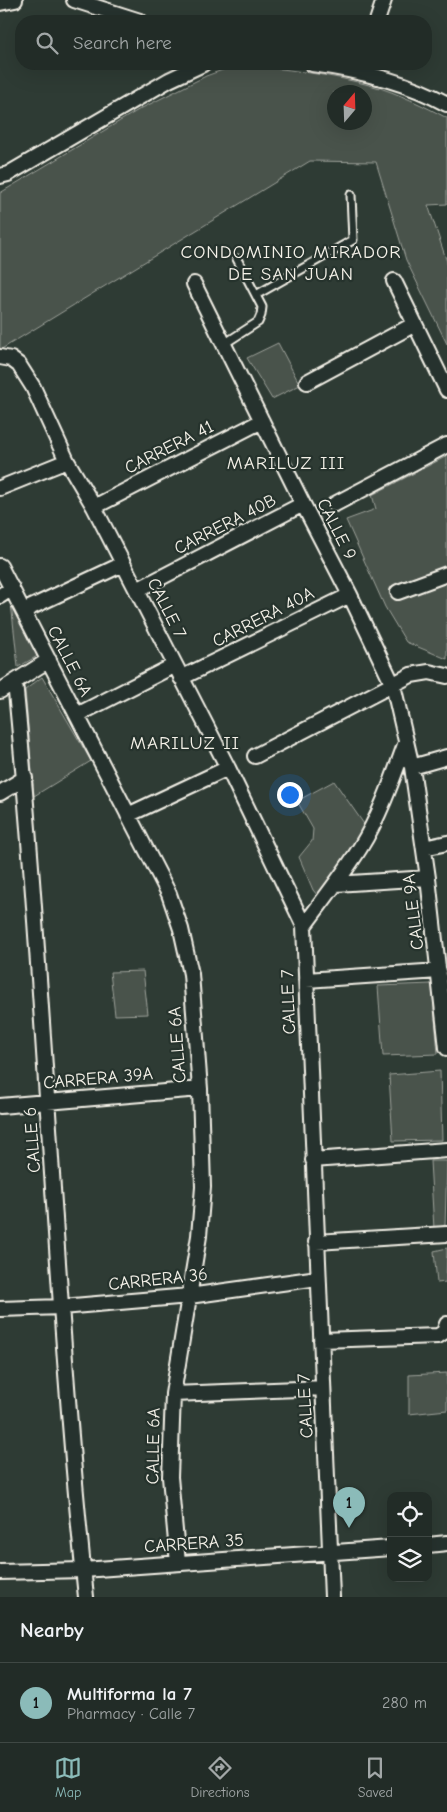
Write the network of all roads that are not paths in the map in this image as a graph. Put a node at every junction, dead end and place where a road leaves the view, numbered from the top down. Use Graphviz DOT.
graph roads {
  1 [pos="15,0"];
  2 [pos="74,0"];
  3 [pos="384,0"];
  4 [pos="0,3"];
  5 [pos="121,15"];
  6 [pos="379,15"];
  7 [pos="190,70"];
  8 [pos="345,70"];
  9 [pos="447,104"];
  10 [pos="0,176"];
  11 [pos="351,195"];
  12 [pos="237,259"];
  13 [pos="394,281"];
  14 [pos="194,284"];
  15 [pos="256,295"];
  16 [pos="415,324"];
  17 [pos="224,344"];
  18 [pos="0,357"];
  19 [pos="307,382"];
  20 [pos="447,390"];
  21 [pos="262,421"];
  22 [pos="447,445"];
  23 [pos="67,461"];
  24 [pos="0,488"];
  25 [pos="303,504"];
  26 [pos="335,504"];
  27 [pos="94,507"];
  28 [pos="123,564"];
  29 [pos="0,566"];
  30 [pos="447,574"];
  31 [pos="12,588"];
  32 [pos="137,590"];
  33 [pos="398,592"];
  34 [pos="350,595"];
  35 [pos="0,596"];
  36 [pos="23,611"];
  37 [pos="49,660"];
  38 [pos="183,672"];
  39 [pos="447,676"];
  40 [pos="15,682"];
  41 [pos="393,685"];
  42 [pos="0,691"];
  43 [pos="77,715"];
  44 [pos="406,742"];
  45 [pos="255,756"];
  46 [pos="447,756"];
  47 [pos="412,767"];
  48 [pos="228,768"];
  49 [pos="25,778"];
  50 [pos="0,793"];
  51 [pos="128,815"];
  52 [pos="447,843"];
  53 [pos="424,848"];
  54 [pos="428,878"];
  55 [pos="336,884"];
  56 [pos="304,926"];
  57 [pos="439,971"];
  58 [pos="306,980"];
  59 [pos="447,1048"];
  60 [pos="200,1089"];
  61 [pos="49,1101"];
  62 [pos="0,1106"];
  63 [pos="447,1150"];
  64 [pos="313,1160"];
  65 [pos="447,1234"];
  66 [pos="316,1242"];
  67 [pos="318,1278"];
  68 [pos="189,1296"];
  69 [pos="62,1306"];
  70 [pos="0,1310"];
  71 [pos="447,1324"];
  72 [pos="321,1340"];
  73 [pos="323,1388"];
  74 [pos="173,1394"];
  75 [pos="447,1543"];
  76 [pos="432,1545"];
  77 [pos="387,1548"];
  78 [pos="330,1552"];
  79 [pos="178,1563"];
  80 [pos="83,1570"];
  81 [pos="0,1572"];
  82 [pos="86,1597"];
  83 [pos="332,1597"];
  1 -- 4 [label="street"];
  2 -- 5 [label="street"];
  3 -- 6 [label="street"];
  7 -- 10 [label="street"];
  8 -- 9 [label="street"];
  11 -- 15 [label="lane"];
  12 -- 15 [label="lane"];
  13 -- 16 [label="street"];
  14 -- 17 [label="street, CALLE 9"];
  15 -- 17 [label="lane"];
  16 -- 19 [label="street"];
  16 -- 20 [label="street"];
  17 -- 21 [label="street, CALLE 9"];
  18 -- 23 [label="street, CALLE 7"];
  21 -- 25 [label="street, CALLE 9"];
  21 -- 27 [label="street, CARRERA 41"];
  22 -- 26 [label="street"];
  23 -- 24 [label="street"];
  23 -- 27 [label="street, CALLE 7"];
  25 -- 32 [label="street, CARRERA 40B"];
  25 -- 34 [label="street, CALLE 9"];
  27 -- 28 [label="street, CALLE 7"];
  28 -- 32 [label="street, CALLE 7"];
  28 -- 36 [label="street"];
  29 -- 31 [label="street, CALLE 6A"];
  30 -- 33 [label="street"];
  31 -- 35 [label="street"];
  31 -- 36 [label="street, CALLE 6A"];
  32 -- 38 [label="street, CALLE 7"];
  34 -- 38 [label="street, CARRERA 40A"];
  34 -- 41 [label="street, CALLE 9"];
  36 -- 37 [label="street, CALLE 6A"];
  37 -- 40 [label="street"];
  37 -- 43 [label="street, CALLE 6A"];
  38 -- 43 [label="street, CARRERA 40A"];
  38 -- 48 [label="street, CALLE 7"];
  39 -- 41 [label="street"];
  40 -- 42 [label="street"];
  40 -- 49 [label="street, CALLE 6"];
  41 -- 44 [label="street, CALLE 9A"];
  41 -- 45 [label="street"];
  43 -- 51 [label="street, CALLE 6A"];
  44 -- 47 [label="street, CALLE 9A"];
  44 -- 55 [label="street"];
  46 -- 47 [label="street"];
  47 -- 53 [label="street, CALLE 9A"];
  48 -- 51 [label="street"];
  48 -- 56 [label="street, CALLE 7"];
  49 -- 50 [label="street"];
  49 -- 61 [label="street, CALLE 6"];
  51 -- 60 [label="street, CALLE 6A"];
  52 -- 53 [label="street"];
  53 -- 54 [label="street, CALLE 9A"];
  54 -- 55 [label="street"];
  54 -- 57 [label="street, CALLE 9A"];
  55 -- 56 [label="street"];
  56 -- 58 [label="street, CALLE 7"];
  57 -- 58 [label="street"];
  57 -- 59 [label="street, CALLE 9A"];
  58 -- 64 [label="street, CALLE 7"];
  60 -- 61 [label="street, CARRERA 39A"];
  60 -- 68 [label="street, CALLE 6A"];
  61 -- 62 [label="street, CARRERA 39A"];
  61 -- 69 [label="street, CALLE 6"];
  63 -- 64 [label="street"];
  64 -- 66 [label="street, CALLE 7"];
  65 -- 66 [label="street"];
  66 -- 67 [label="street, CALLE 7"];
  67 -- 68 [label="street, CARRERA 36"];
  67 -- 72 [label="street, CALLE 7"];
  68 -- 69 [label="street, CARRERA 36"];
  68 -- 74 [label="street, CALLE 6A"];
  69 -- 70 [label="street, CARRERA 36"];
  69 -- 80 [label="street, CALLE 6"];
  71 -- 72 [label="street"];
  72 -- 73 [label="street, CALLE 7"];
  73 -- 74 [label="street"];
  73 -- 78 [label="street, CALLE 7"];
  74 -- 79 [label="street, CALLE 6A"];
  75 -- 76 [label="street"];
  77 -- 78 [label="street, CARRERA 35"];
  78 -- 79 [label="street, CARRERA 35"];
  78 -- 83 [label="street, CALLE 7"];
  79 -- 80 [label="street, CARRERA 35"];
  80 -- 81 [label="street, CARRERA 35"];
  80 -- 82 [label="street, CALLE 6"];
}
